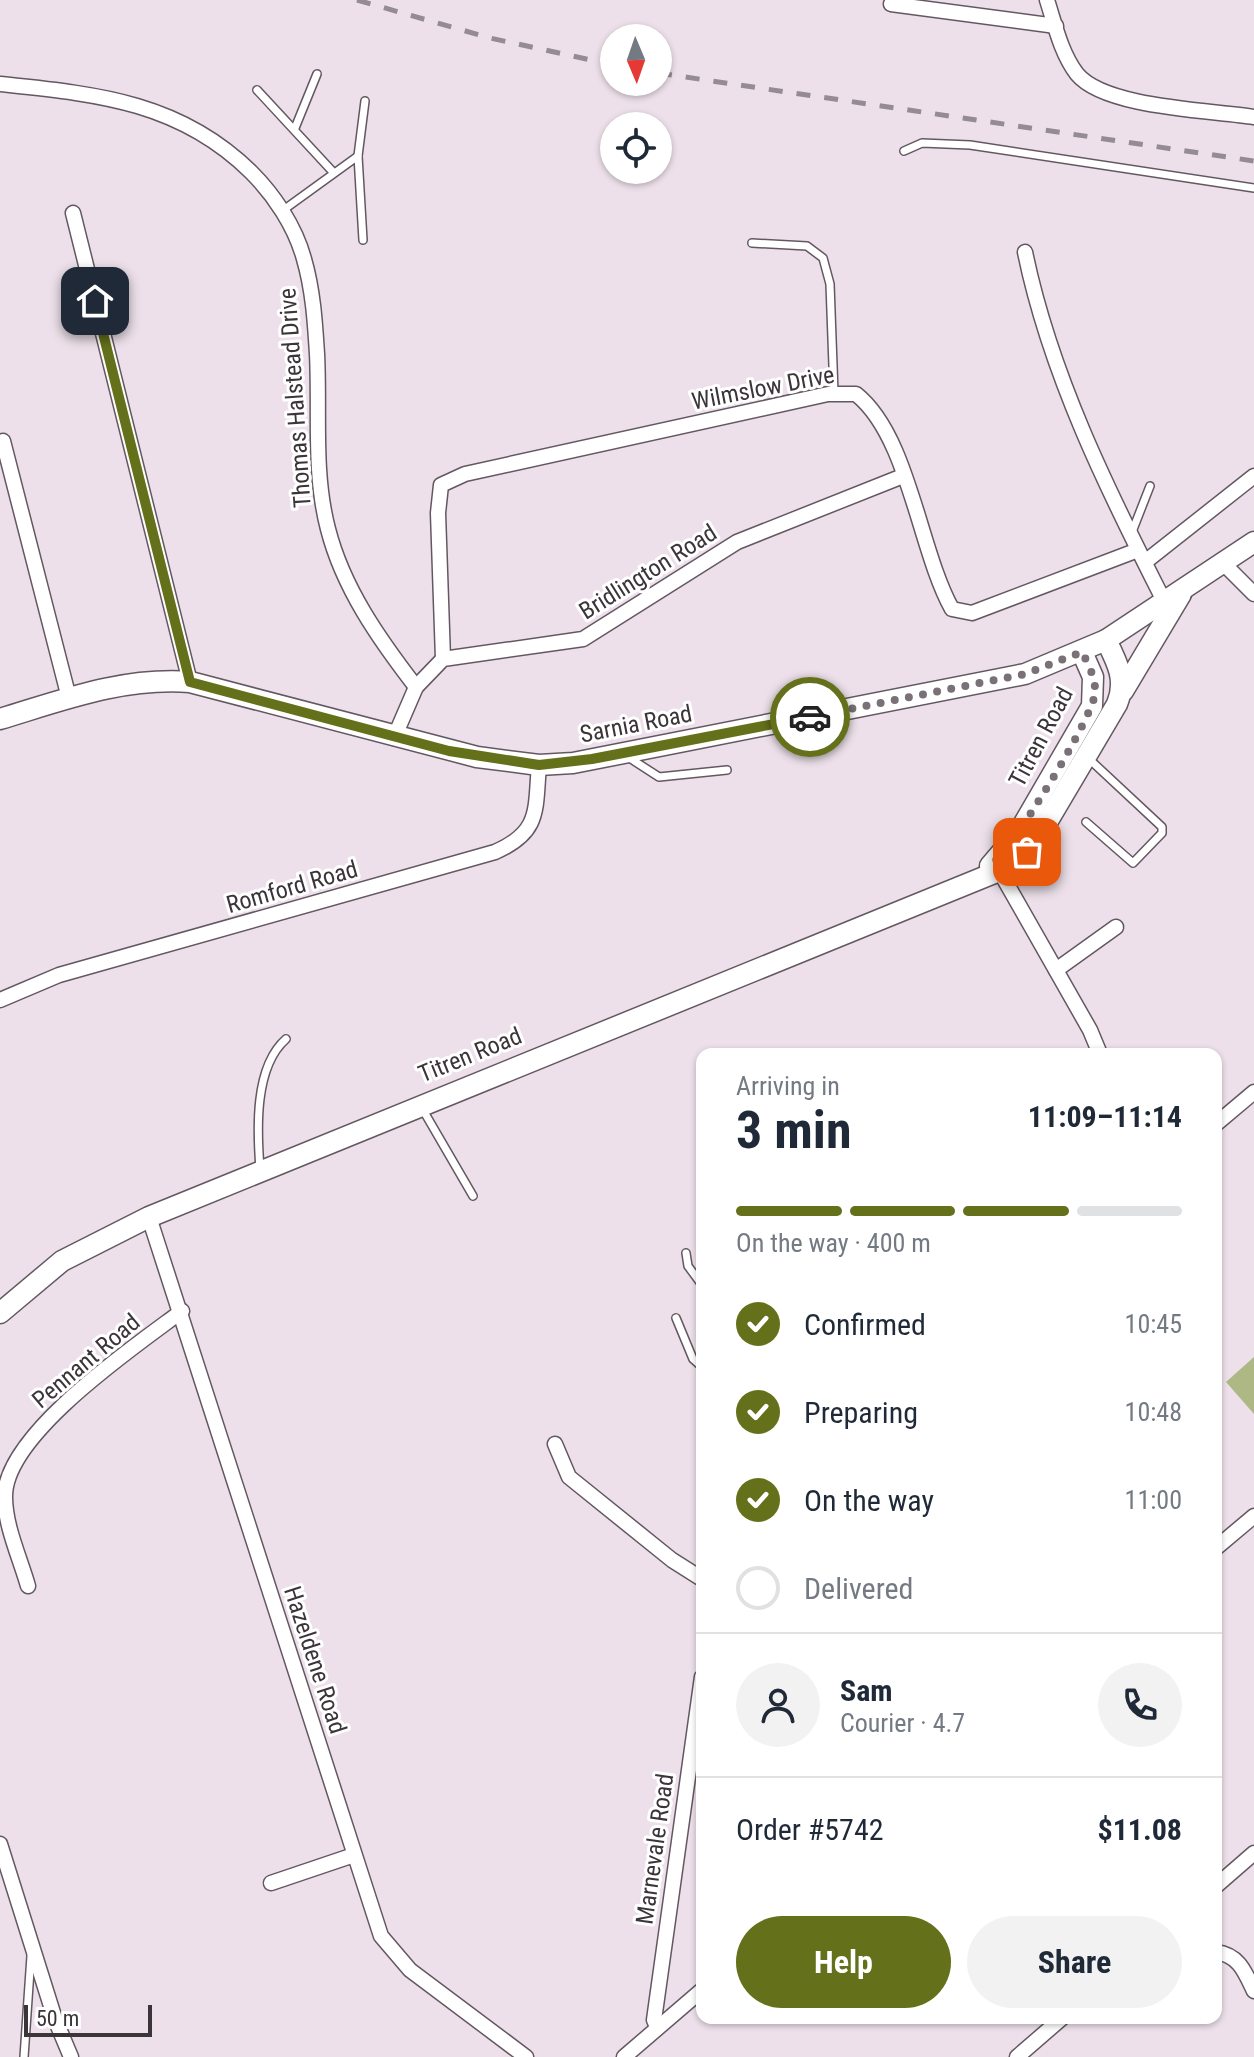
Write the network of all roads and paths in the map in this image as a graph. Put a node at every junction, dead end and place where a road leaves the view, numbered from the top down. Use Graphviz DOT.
graph roads {
  1 [pos="1047,0"];
  2 [pos="891,4"];
  3 [pos="1056,26"];
  4 [pos="317,74"];
  5 [pos="0,84"];
  6 [pos="257,90"];
  7 [pos="365,101"];
  8 [pos="1254,117"];
  9 [pos="295,128"];
  10 [pos="904,151"];
  11 [pos="358,156"];
  12 [pos="333,172"];
  13 [pos="1254,188"];
  14 [pos="282,211"];
  15 [pos="73,213"];
  16 [pos="363,240"];
  17 [pos="752,243"];
  18 [pos="1025,252"];
  19 [pos="834,393"];
  20 [pos="3,441"];
  21 [pos="903,476"];
  22 [pos="1254,476"];
  23 [pos="1150,486"];
  24 [pos="1131,534"];
  25 [pos="1254,542"];
  26 [pos="1142,556"];
  27 [pos="1221,561"];
  28 [pos="1185,587"];
  29 [pos="1254,594"];
  30 [pos="1164,601"];
  31 [pos="1106,640"];
  32 [pos="1082,652"];
  33 [pos="443,659"];
  34 [pos="190,682"];
  35 [pos="416,687"];
  36 [pos="1123,691"];
  37 [pos="69,698"];
  38 [pos="0,719"];
  39 [pos="394,738"];
  40 [pos="623,753"];
  41 [pos="1086,756"];
  42 [pos="539,765"];
  43 [pos="727,770"];
  44 [pos="1086,822"];
  45 [pos="997,867"];
  46 [pos="1116,927"];
  47 [pos="1056,970"];
  48 [pos="0,1000"];
  49 [pos="286,1039"];
  50 [pos="1097,1048"];
  51 [pos="1254,1092"];
  52 [pos="420,1104"];
  53 [pos="1222,1119"];
  54 [pos="260,1171"];
  55 [pos="473,1196"];
  56 [pos="149,1217"];
  57 [pos="686,1253"];
  58 [pos="696,1277"];
  59 [pos="182,1311"];
  60 [pos="0,1313"];
  61 [pos="676,1318"];
  62 [pos="696,1362"];
  63 [pos="555,1444"];
  64 [pos="1254,1516"];
  65 [pos="1222,1543"];
  66 [pos="696,1575"];
  67 [pos="28,1586"];
  68 [pos="696,1717"];
  69 [pos="0,1844"];
  70 [pos="1254,1853"];
  71 [pos="354,1855"];
  72 [pos="1222,1881"];
  73 [pos="271,1883"];
  74 [pos="32,1946"];
  75 [pos="1222,1953"];
  76 [pos="1254,1991"];
  77 [pos="696,1995"];
  78 [pos="1055,2024"];
  79 [pos="657,2027"];
  80 [pos="24,2057"];
  81 [pos="71,2057"];
  82 [pos="526,2057"];
  83 [pos="624,2057"];
  84 [pos="1017,2057"];
  1 -- 3 [label="street"];
  2 -- 3 [label="street"];
  3 -- 8 [label="street"];
  4 -- 9 [label="lane"];
  5 -- 14 [label="street, Thomas Halstead Drive"];
  6 -- 9 [label="lane"];
  7 -- 11 [label="lane"];
  9 -- 12 [label="lane"];
  10 -- 13 [label="lane"];
  11 -- 12 [label="lane"];
  11 -- 16 [label="lane"];
  12 -- 14 [label="lane"];
  14 -- 35 [label="street, Thomas Halstead Drive"];
  15 -- 34 [label="street"];
  17 -- 19 [label="lane"];
  18 -- 24 [label="street"];
  19 -- 21 [label="street, Wilmslow Drive"];
  19 -- 33 [label="street, Wilmslow Drive"];
  20 -- 37 [label="street"];
  21 -- 26 [label="street, Wilmslow Drive"];
  21 -- 33 [label="street, Bridlington Road"];
  22 -- 26 [label="street"];
  23 -- 24 [label="lane"];
  24 -- 26 [label="street"];
  25 -- 27 [label="street, Sarnia Road"];
  26 -- 30 [label="street"];
  27 -- 28 [label="street, Sarnia Road"];
  27 -- 29 [label="street"];
  28 -- 30 [label="street, Sarnia Road"];
  28 -- 36 [label="street, Titren Road"];
  30 -- 31 [label="street, Sarnia Road"];
  31 -- 32 [label="street, Sarnia Road"];
  31 -- 36 [label="street"];
  32 -- 40 [label="street, Sarnia Road"];
  32 -- 45 [label="street, Titren Road"];
  33 -- 35 [label="street"];
  34 -- 37 [label="street, Sarnia Road"];
  34 -- 39 [label="street, Sarnia Road"];
  35 -- 39 [label="street"];
  36 -- 41 [label="street, Titren Road"];
  37 -- 38 [label="street, Sarnia Road"];
  39 -- 42 [label="street, Sarnia Road"];
  40 -- 42 [label="street, Sarnia Road"];
  40 -- 43 [label="lane"];
  41 -- 44 [label="lane"];
  41 -- 45 [label="street, Titren Road"];
  42 -- 48 [label="street, Romford Road"];
  45 -- 47 [label="street"];
  45 -- 52 [label="street, Titren Road"];
  46 -- 47 [label="street"];
  47 -- 50 [label="street"];
  49 -- 54 [label="lane"];
  51 -- 53 [label="street"];
  52 -- 54 [label="street, Titren Road"];
  52 -- 55 [label="lane"];
  54 -- 56 [label="street, Titren Road"];
  56 -- 59 [label="street, Hazeldene Road"];
  56 -- 60 [label="street, Titren Road"];
  57 -- 58 [label="lane"];
  59 -- 67 [label="street, Pennant Road"];
  59 -- 71 [label="street, Hazeldene Road"];
  61 -- 62 [label="lane"];
  63 -- 66 [label="street"];
  64 -- 65 [label="street"];
  68 -- 79 [label="street, Marnevale Road"];
  69 -- 74 [label="street"];
  70 -- 72 [label="street"];
  71 -- 73 [label="street"];
  71 -- 82 [label="street, Hazeldene Road"];
  74 -- 80 [label="lane"];
  74 -- 81 [label="street"];
  75 -- 76 [label="street"];
  77 -- 79 [label="street"];
  78 -- 84 [label="street"];
  79 -- 83 [label="street"];
}
